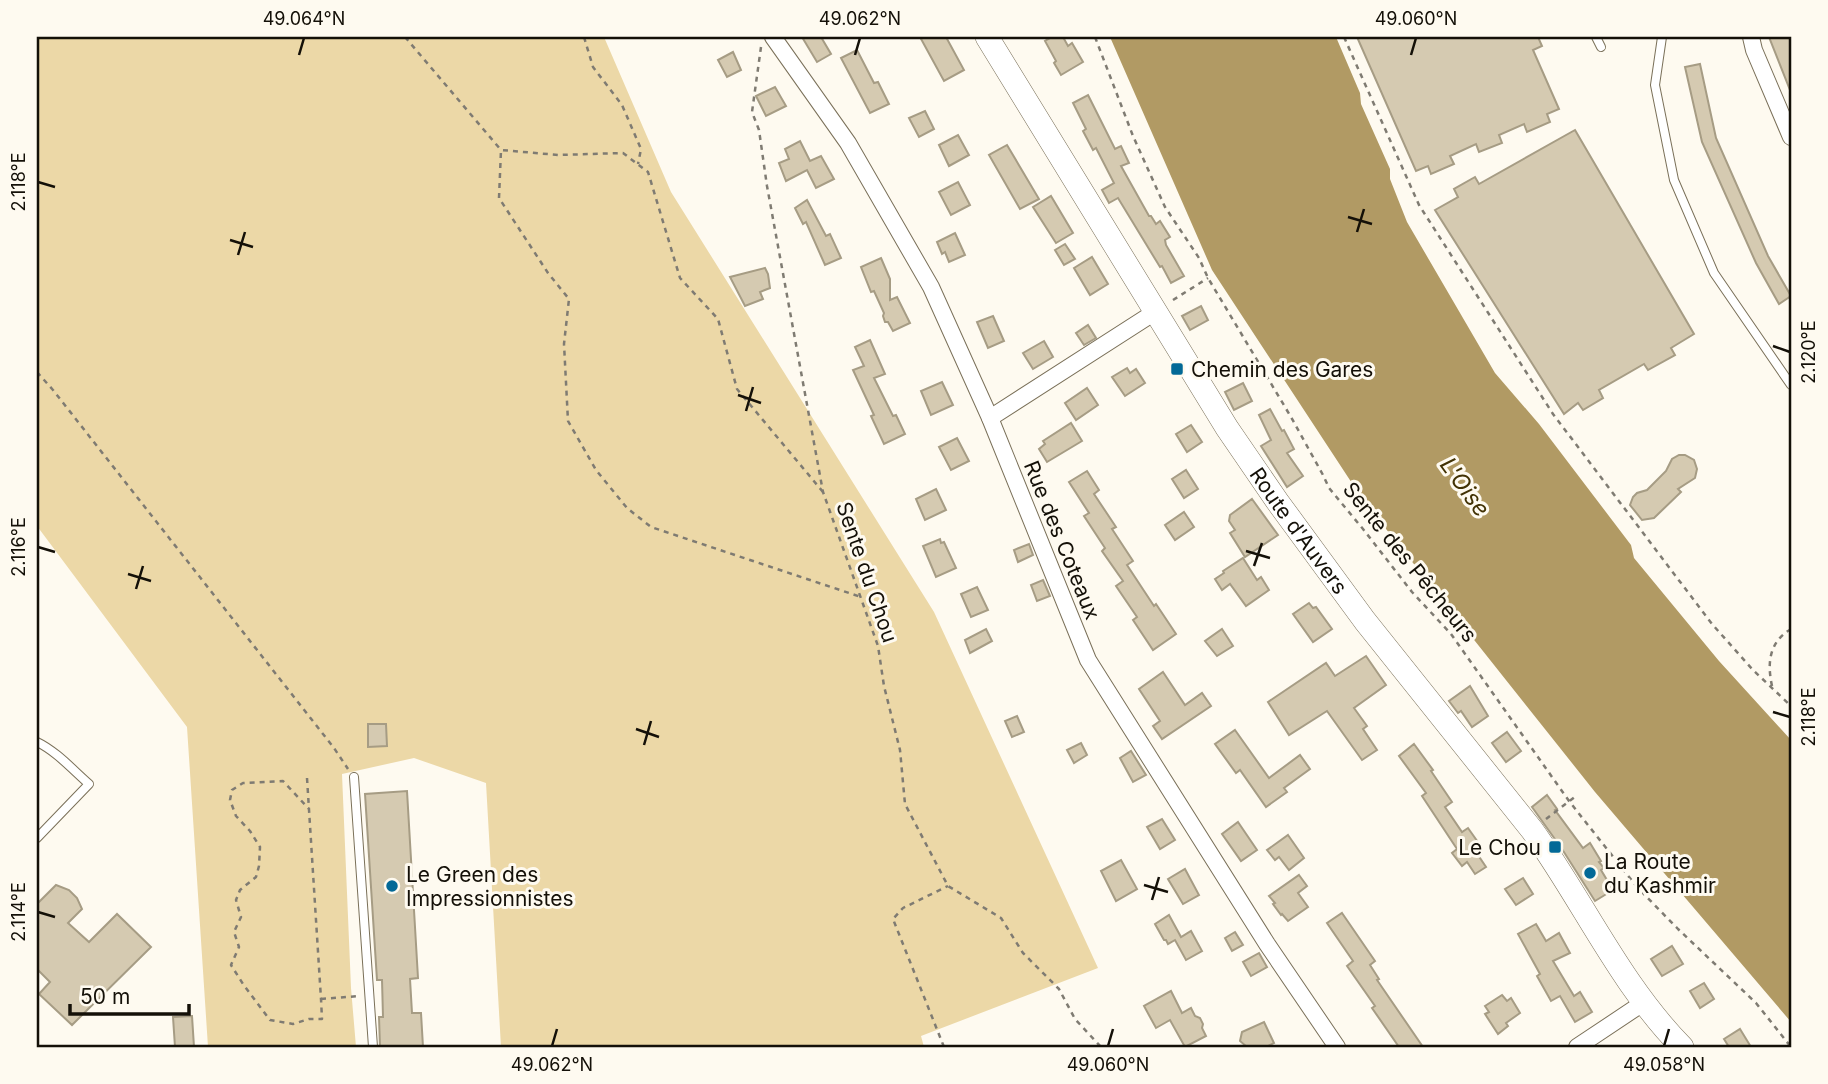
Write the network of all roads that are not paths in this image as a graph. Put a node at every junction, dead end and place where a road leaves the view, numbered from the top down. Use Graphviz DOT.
graph roads {
  1 [pos="773,37"];
  2 [pos="987,37"];
  3 [pos="1595,37"];
  4 [pos="1662,37"];
  5 [pos="1751,37"];
  6 [pos="1601,47"];
  7 [pos="1791,137"];
  8 [pos="1155,312"];
  9 [pos="1791,385"];
  10 [pos="990,418"];
  11 [pos="37,742"];
  12 [pos="354,777"];
  13 [pos="37,838"];
  14 [pos="1643,1003"];
  15 [pos="373,1047"];
  16 [pos="1337,1047"];
  17 [pos="1577,1047"];
  18 [pos="1682,1047"];
  1 -- 10 [label="street, Rue des Coteaux"];
  2 -- 8 [label="main road, Route d'Auvers"];
  3 -- 6 [label="lane"];
  4 -- 9 [label="lane"];
  5 -- 7 [label="street"];
  8 -- 10 [label="street"];
  8 -- 14 [label="main road, Route d'Auvers"];
  10 -- 16 [label="street, Rue des Coteaux"];
  11 -- 13 [label="lane"];
  12 -- 15 [label="lane"];
  14 -- 17 [label="street"];
  14 -- 18 [label="main road, Route d'Auvers"];
}
